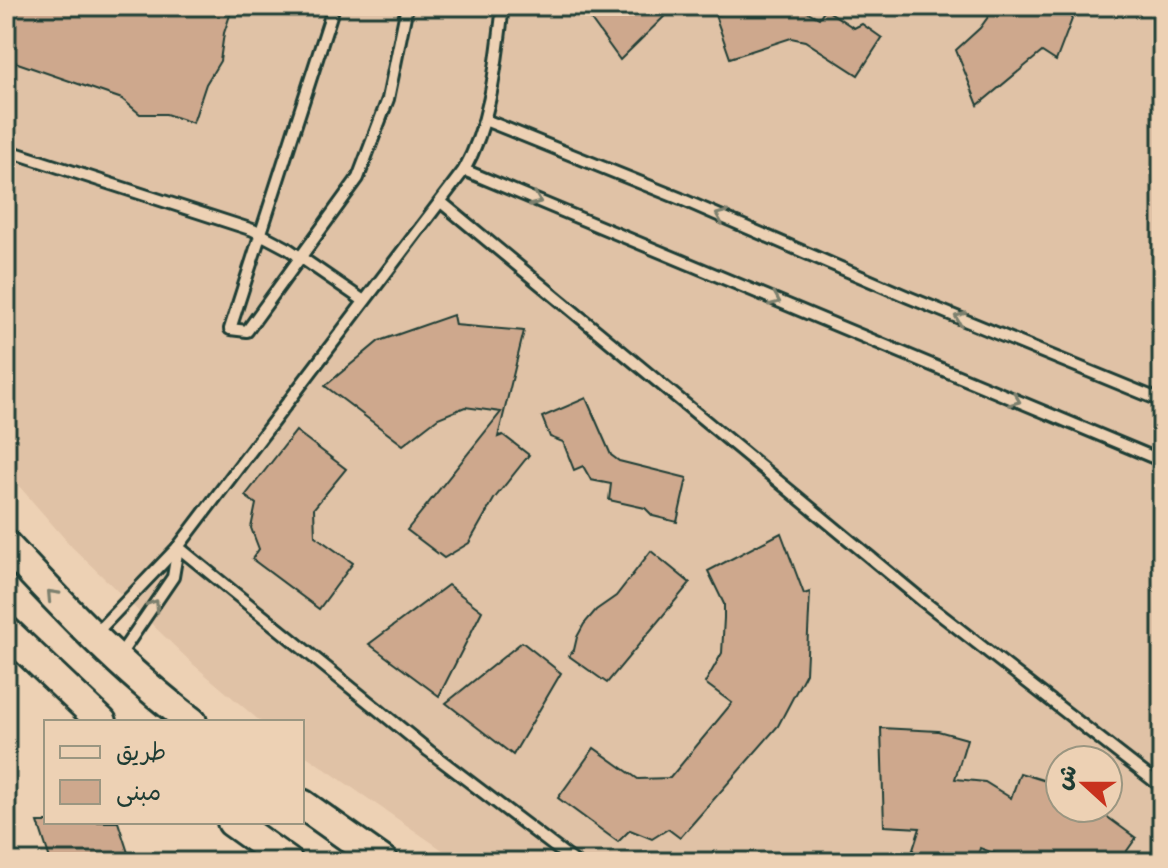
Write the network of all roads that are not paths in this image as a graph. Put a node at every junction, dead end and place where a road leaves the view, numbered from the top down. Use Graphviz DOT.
graph roads {
  1 [pos="334,6"];
  2 [pos="407,6"];
  3 [pos="503,6"];
  4 [pos="485,120"];
  5 [pos="6,150"];
  6 [pos="464,170"];
  7 [pos="441,202"];
  8 [pos="260,234"];
  9 [pos="302,258"];
  10 [pos="364,301"];
  11 [pos="1162,401"];
  12 [pos="1162,461"];
  13 [pos="6,545"];
  14 [pos="178,547"];
  15 [pos="6,631"];
  16 [pos="94,635"];
  17 [pos="118,658"];
  18 [pos="100,720"];
  19 [pos="189,720"];
  20 [pos="1162,787"];
  21 [pos="304,805"];
  22 [pos="235,824"];
  23 [pos="288,862"];
  24 [pos="384,862"];
  25 [pos="575,862"];
  1 -- 8 [label="lane"];
  2 -- 9 [label="lane"];
  3 -- 4 [label="lane"];
  4 -- 6 [label="lane"];
  11 -- 4 [label="lane, one-way"];
  5 -- 8 [label="lane"];
  6 -- 7 [label="lane"];
  6 -- 12 [label="lane, one-way"];
  7 -- 10 [label="lane"];
  7 -- 20 [label="lane"];
  8 -- 9 [label="lane"];
  8 -- 9 [label="lane"];
  9 -- 10 [label="lane"];
  10 -- 14 [label="lane"];
  16 -- 13 [label="main road, one-way"];
  14 -- 16 [label="lane"];
  17 -- 14 [label="lane, one-way"];
  14 -- 25 [label="lane"];
  15 -- 18 [label="main road"];
  16 -- 17 [label="main road"];
  17 -- 19 [label="main road"];
  21 -- 24 [label="main road"];
  22 -- 23 [label="main road"];
}
